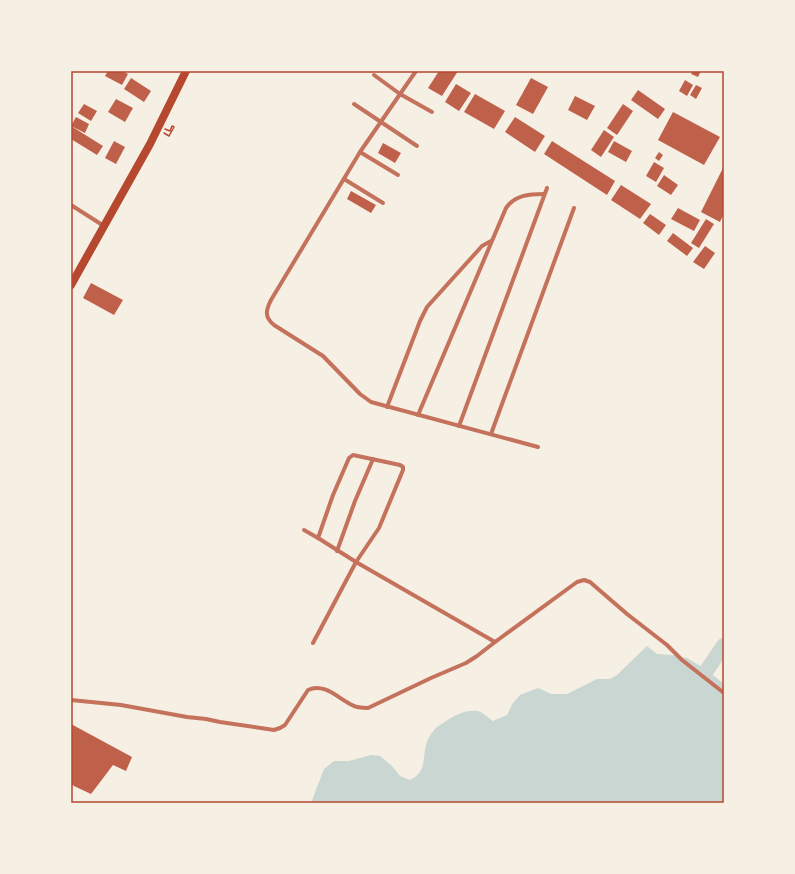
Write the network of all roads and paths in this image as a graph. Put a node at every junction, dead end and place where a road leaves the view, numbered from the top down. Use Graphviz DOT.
graph roads {
  1 [pos="186,71"];
  2 [pos="416,71"];
  3 [pos="374,75"];
  4 [pos="400,94"];
  5 [pos="354,104"];
  6 [pos="432,112"];
  7 [pos="380,121"];
  8 [pos="170,131"];
  9 [pos="164,133"];
  10 [pos="417,146"];
  11 [pos="360,152"];
  12 [pos="398,175"];
  13 [pos="344,179"];
  14 [pos="547,188"];
  15 [pos="544,194"];
  16 [pos="384,203"];
  17 [pos="71,205"];
  18 [pos="574,208"];
  19 [pos="104,226"];
  20 [pos="491,241"];
  21 [pos="71,285"];
  22 [pos="387,406"];
  23 [pos="418,415"];
  24 [pos="459,426"];
  25 [pos="491,434"];
  26 [pos="538,447"];
  27 [pos="373,459"];
  28 [pos="304,530"];
  29 [pos="318,538"];
  30 [pos="338,551"];
  31 [pos="356,562"];
  32 [pos="495,642"];
  33 [pos="312,643"];
  34 [pos="724,692"];
  35 [pos="71,700"];
  1 -- 19 [label="main road"];
  2 -- 4 [label="street"];
  3 -- 4 [label="street"];
  4 -- 6 [label="street"];
  4 -- 7 [label="street"];
  5 -- 7 [label="street"];
  7 -- 10 [label="street"];
  7 -- 11 [label="street"];
  8 -- 9 [label="path"];
  11 -- 12 [label="street"];
  11 -- 13 [label="street"];
  13 -- 16 [label="street"];
  13 -- 22 [label="street"];
  14 -- 15 [label="street"];
  15 -- 20 [label="street"];
  15 -- 24 [label="street"];
  17 -- 19 [label="street"];
  18 -- 25 [label="street"];
  19 -- 21 [label="main road"];
  20 -- 22 [label="street"];
  20 -- 23 [label="street"];
  22 -- 23 [label="street"];
  23 -- 24 [label="street"];
  24 -- 25 [label="street"];
  25 -- 26 [label="street"];
  27 -- 29 [label="street"];
  27 -- 30 [label="street"];
  27 -- 31 [label="street"];
  28 -- 29 [label="street"];
  29 -- 30 [label="street"];
  30 -- 31 [label="street"];
  31 -- 32 [label="street"];
  31 -- 33 [label="street"];
  32 -- 34 [label="street"];
  32 -- 35 [label="street"];
}
